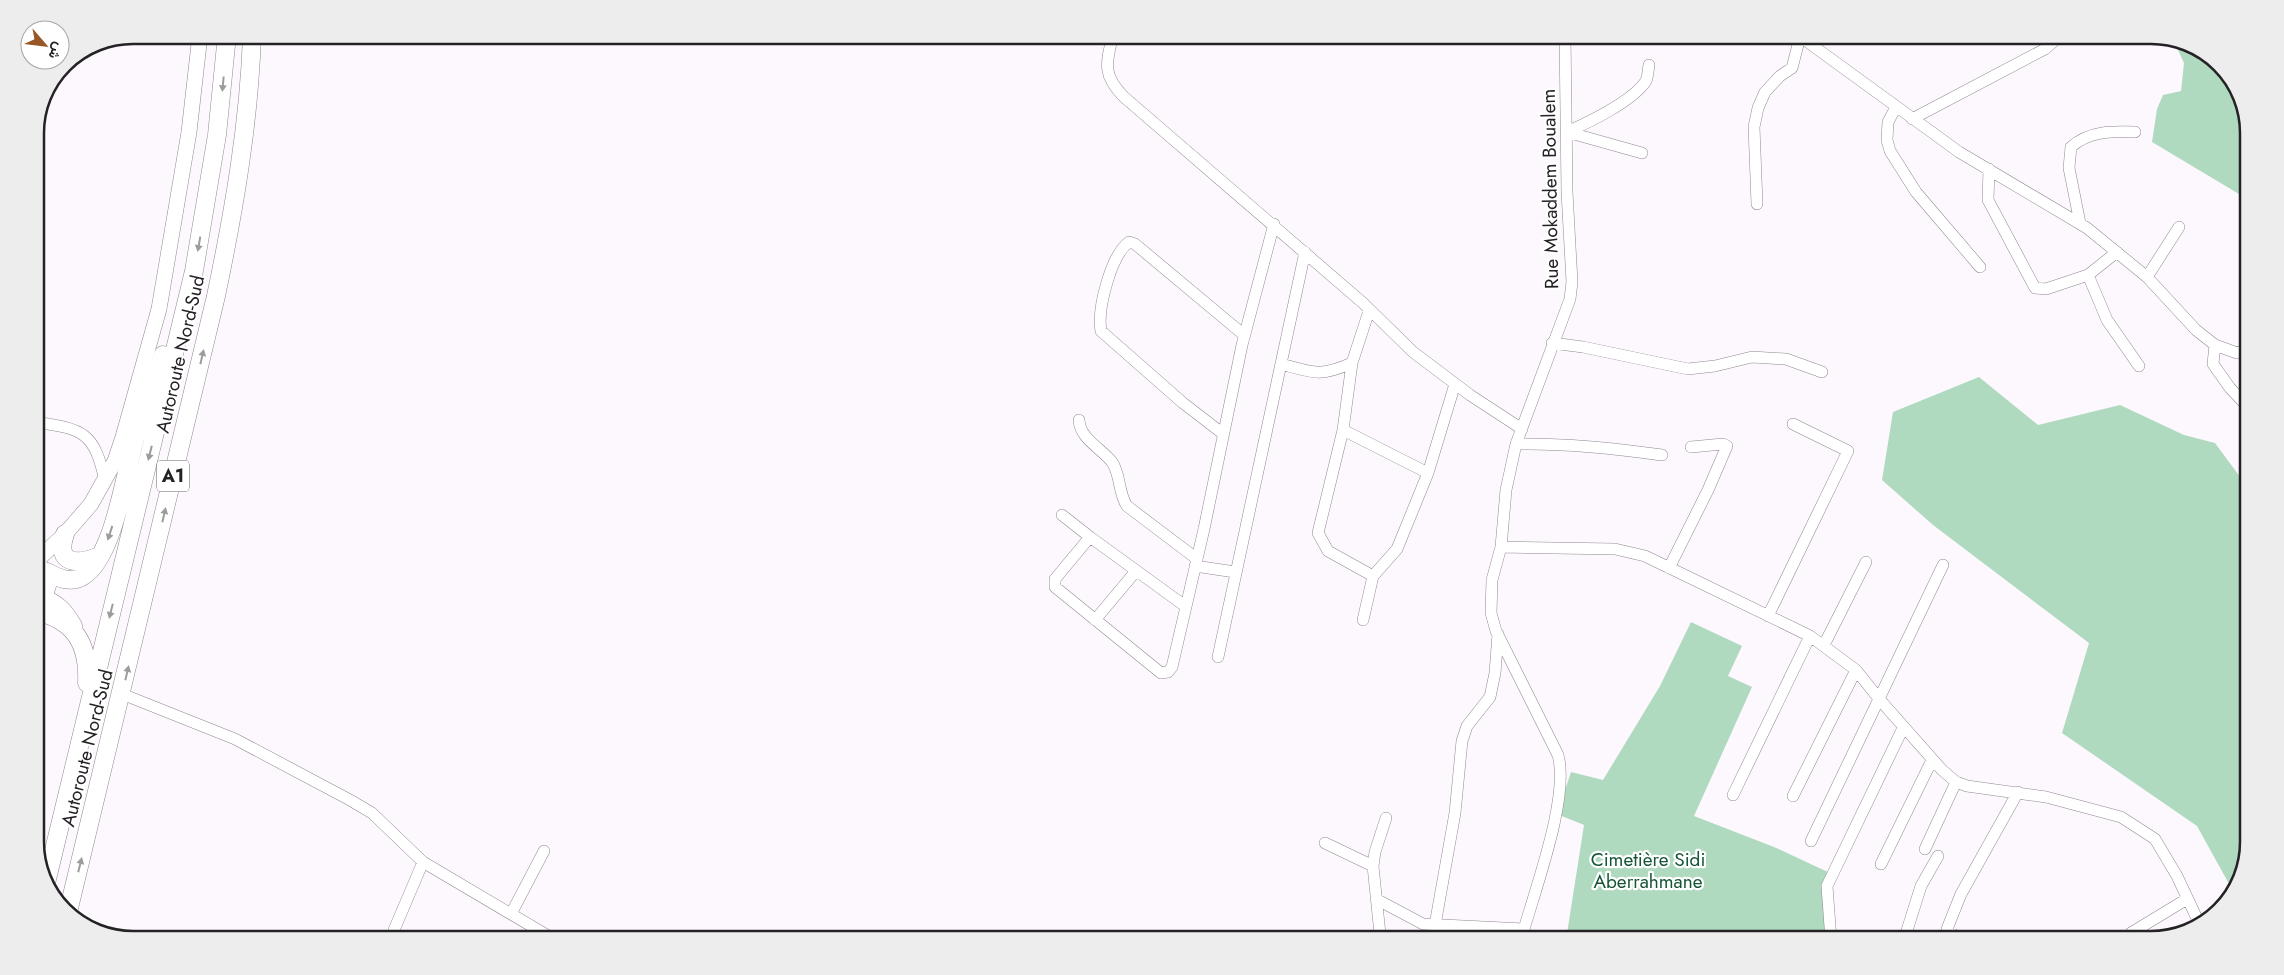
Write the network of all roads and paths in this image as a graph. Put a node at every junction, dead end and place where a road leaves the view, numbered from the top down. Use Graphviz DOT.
graph roads {
  1 [pos="199,44"];
  2 [pos="226,44"];
  3 [pos="251,44"];
  4 [pos="1111,44"];
  5 [pos="1565,44"];
  6 [pos="1797,44"];
  7 [pos="1810,44"];
  8 [pos="2051,44"];
  9 [pos="1649,65"];
  10 [pos="1896,107"];
  11 [pos="1912,119"];
  12 [pos="1567,132"];
  13 [pos="2135,132"];
  14 [pos="1642,153"];
  15 [pos="1989,169"];
  16 [pos="1757,204"];
  17 [pos="2080,223"];
  18 [pos="1274,224"];
  19 [pos="2178,227"];
  20 [pos="1305,252"];
  21 [pos="2117,252"];
  22 [pos="1980,267"];
  23 [pos="194,271"];
  24 [pos="2088,275"];
  25 [pos="2147,277"];
  26 [pos="1369,311"];
  27 [pos="1244,335"];
  28 [pos="1552,343"];
  29 [pos="2215,345"];
  30 [pos="2240,352"];
  31 [pos="1352,363"];
  32 [pos="1281,364"];
  33 [pos="2139,366"];
  34 [pos="1822,372"];
  35 [pos="1455,384"];
  36 [pos="2240,399"];
  37 [pos="1079,420"];
  38 [pos="44,423"];
  39 [pos="1792,424"];
  40 [pos="1522,428"];
  41 [pos="1343,430"];
  42 [pos="1222,433"];
  43 [pos="1516,444"];
  44 [pos="1691,447"];
  45 [pos="1662,455"];
  46 [pos="1428,473"];
  47 [pos="105,481"];
  48 [pos="1062,515"];
  49 [pos="65,534"];
  50 [pos="1090,537"];
  51 [pos="1501,547"];
  52 [pos="100,556"];
  53 [pos="44,560"];
  54 [pos="1196,562"];
  55 [pos="1866,562"];
  56 [pos="1943,565"];
  57 [pos="1669,568"];
  58 [pos="44,569"];
  59 [pos="1136,570"];
  60 [pos="1235,572"];
  61 [pos="44,576"];
  62 [pos="1373,576"];
  63 [pos="44,592"];
  64 [pos="1185,606"];
  65 [pos="44,607"];
  66 [pos="1768,616"];
  67 [pos="1095,620"];
  68 [pos="1363,620"];
  69 [pos="1498,634"];
  70 [pos="1810,636"];
  71 [pos="1824,645"];
  72 [pos="1218,657"];
  73 [pos="1856,670"];
  74 [pos="122,694"];
  75 [pos="1880,700"];
  76 [pos="86,713"];
  77 [pos="1903,728"];
  78 [pos="1932,760"];
  79 [pos="1956,782"];
  80 [pos="2018,792"];
  81 [pos="1733,795"];
  82 [pos="1793,796"];
  83 [pos="1386,818"];
  84 [pos="1811,841"];
  85 [pos="1325,843"];
  86 [pos="1925,849"];
  87 [pos="544,851"];
  88 [pos="1938,856"];
  89 [pos="422,862"];
  90 [pos="1881,864"];
  91 [pos="1373,866"];
  92 [pos="49,872"];
  93 [pos="1376,899"];
  94 [pos="2188,899"];
  95 [pos="70,905"];
  96 [pos="511,914"];
  97 [pos="2197,918"];
  98 [pos="1435,925"];
  99 [pos="394,930"];
  100 [pos="540,931"];
  101 [pos="1380,931"];
  102 [pos="1494,931"];
  103 [pos="1524,931"];
  104 [pos="1830,931"];
  105 [pos="1907,931"];
  106 [pos="1948,931"];
  107 [pos="2134,931"];
  1 -- 47 [label="main road"];
  2 -- 23 [label="highway, Autoroute Nord-Sud / A1, one-way"];
  74 -- 3 [label="highway, Autoroute Nord-Sud / A1, one-way"];
  4 -- 18 [label="street"];
  5 -- 12 [label="street, Rue Mokaddem Boualem"];
  6 -- 16 [label="street"];
  7 -- 10 [label="street"];
  8 -- 11 [label="street"];
  9 -- 12 [label="street"];
  10 -- 11 [label="street"];
  10 -- 22 [label="street"];
  11 -- 15 [label="street"];
  12 -- 14 [label="street"];
  12 -- 28 [label="street, Rue Mokaddem Boualem"];
  13 -- 17 [label="street"];
  15 -- 17 [label="street"];
  15 -- 24 [label="street"];
  17 -- 21 [label="street"];
  18 -- 20 [label="street"];
  18 -- 27 [label="street"];
  19 -- 25 [label="street"];
  20 -- 26 [label="street"];
  20 -- 32 [label="street"];
  21 -- 24 [label="street"];
  21 -- 25 [label="street"];
  23 -- 52 [label="highway, one-way"];
  23 -- 76 [label="highway, Autoroute Nord-Sud / A1, one-way"];
  24 -- 33 [label="street"];
  25 -- 29 [label="street"];
  26 -- 31 [label="street"];
  26 -- 35 [label="street"];
  27 -- 42 [label="street"];
  27 -- 42 [label="street"];
  28 -- 34 [label="street"];
  28 -- 40 [label="street, Rue Mokaddem Boualem"];
  29 -- 30 [label="street"];
  29 -- 36 [label="street"];
  31 -- 32 [label="street"];
  31 -- 41 [label="street"];
  32 -- 60 [label="street"];
  35 -- 40 [label="street"];
  35 -- 46 [label="street"];
  37 -- 54 [label="street"];
  38 -- 47 [label="street"];
  39 -- 66 [label="street"];
  40 -- 43 [label="street, Rue Mokaddem Boualem"];
  41 -- 46 [label="street"];
  41 -- 62 [label="street"];
  42 -- 54 [label="street"];
  43 -- 45 [label="street"];
  43 -- 51 [label="street, Rue Mokaddem Boualem"];
  44 -- 57 [label="street"];
  46 -- 62 [label="street"];
  47 -- 49 [label="main road"];
  48 -- 50 [label="street"];
  49 -- 52 [label="highway"];
  49 -- 53 [label="main road"];
  50 -- 59 [label="street"];
  50 -- 67 [label="street"];
  51 -- 57 [label="street"];
  51 -- 69 [label="street, Rue Mokaddem Boualem"];
  52 -- 58 [label="highway"];
  54 -- 60 [label="street"];
  54 -- 64 [label="street"];
  55 -- 71 [label="street"];
  56 -- 75 [label="street"];
  57 -- 66 [label="street"];
  59 -- 64 [label="street"];
  59 -- 67 [label="street"];
  60 -- 72 [label="street"];
  61 -- 63 [label="main road"];
  62 -- 68 [label="street"];
  64 -- 67 [label="street"];
  65 -- 76 [label="highway"];
  66 -- 70 [label="street"];
  69 -- 98 [label="street"];
  69 -- 103 [label="street, Rue Mokaddem Boualem"];
  70 -- 71 [label="street"];
  70 -- 81 [label="street"];
  71 -- 73 [label="street"];
  73 -- 75 [label="street"];
  73 -- 82 [label="street"];
  74 -- 89 [label="street"];
  95 -- 74 [label="highway, Autoroute Nord-Sud / A1, one-way"];
  75 -- 77 [label="street"];
  75 -- 84 [label="street"];
  76 -- 92 [label="highway, Autoroute Nord-Sud / A1"];
  77 -- 78 [label="street"];
  77 -- 104 [label="street"];
  78 -- 79 [label="street"];
  78 -- 90 [label="street"];
  79 -- 80 [label="street"];
  79 -- 86 [label="street"];
  80 -- 94 [label="street"];
  80 -- 106 [label="street"];
  83 -- 91 [label="street"];
  85 -- 91 [label="street"];
  87 -- 96 [label="street"];
  88 -- 105 [label="street"];
  89 -- 96 [label="street"];
  89 -- 99 [label="street"];
  91 -- 93 [label="street"];
  93 -- 98 [label="street"];
  93 -- 101 [label="street"];
  94 -- 97 [label="street"];
  94 -- 107 [label="street"];
  96 -- 100 [label="street"];
  98 -- 102 [label="street"];
}
